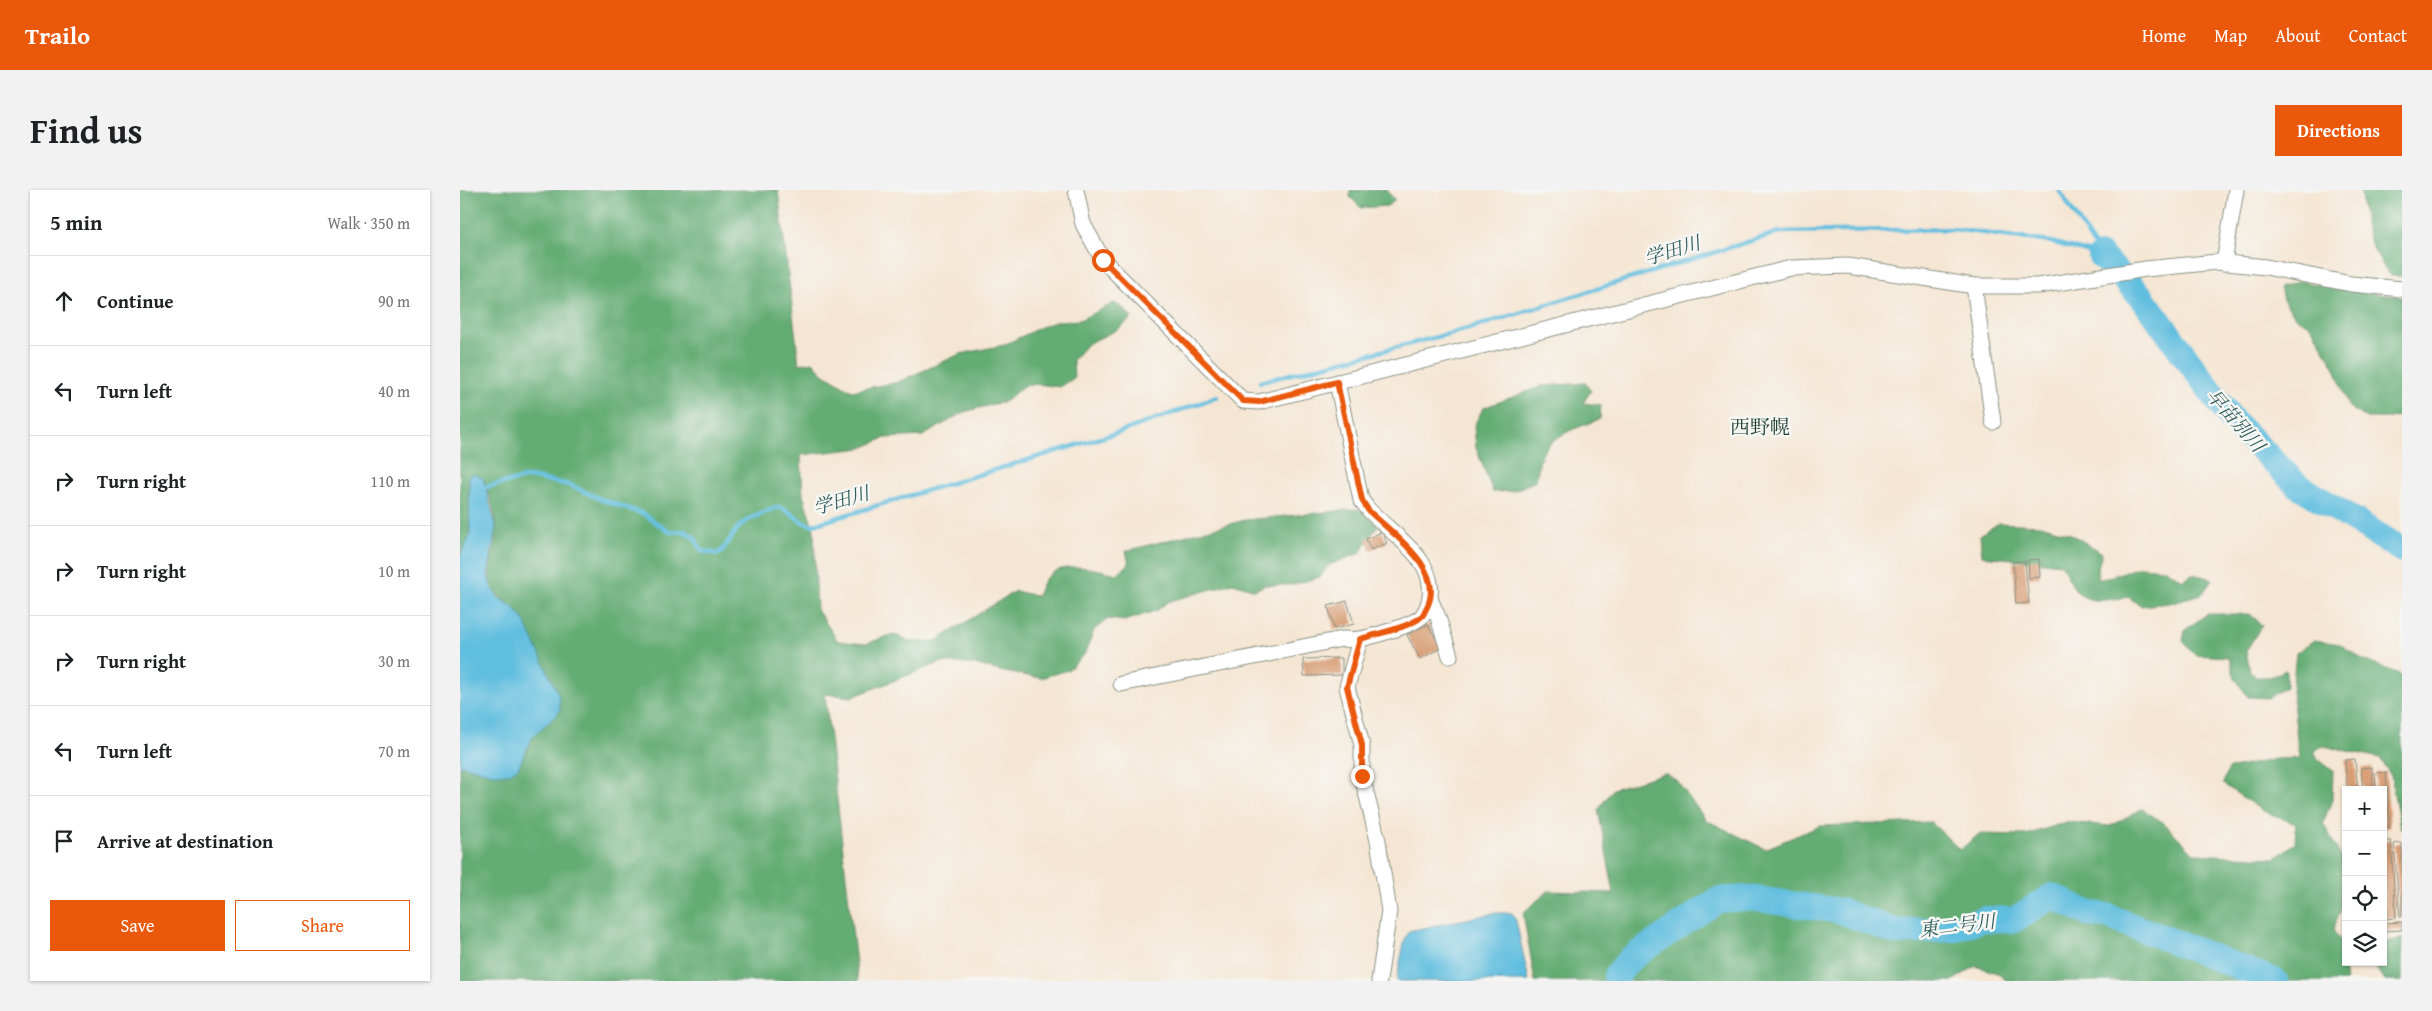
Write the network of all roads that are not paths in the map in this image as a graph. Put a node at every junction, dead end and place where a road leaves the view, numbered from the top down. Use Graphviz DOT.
graph roads {
  1 [pos="1076,190"];
  2 [pos="2236,190"];
  3 [pos="2224,263"];
  4 [pos="1974,286"];
  5 [pos="2402,289"];
  6 [pos="1337,382"];
  7 [pos="1993,422"];
  8 [pos="1430,599"];
  9 [pos="1360,639"];
  10 [pos="1450,656"];
  11 [pos="1120,684"];
  12 [pos="1379,981"];
  1 -- 6 [label="street"];
  2 -- 3 [label="street"];
  3 -- 4 [label="street"];
  3 -- 5 [label="street"];
  4 -- 6 [label="street"];
  4 -- 7 [label="street"];
  6 -- 8 [label="street"];
  8 -- 9 [label="street"];
  8 -- 10 [label="street"];
  9 -- 11 [label="street"];
  9 -- 12 [label="street"];
}
